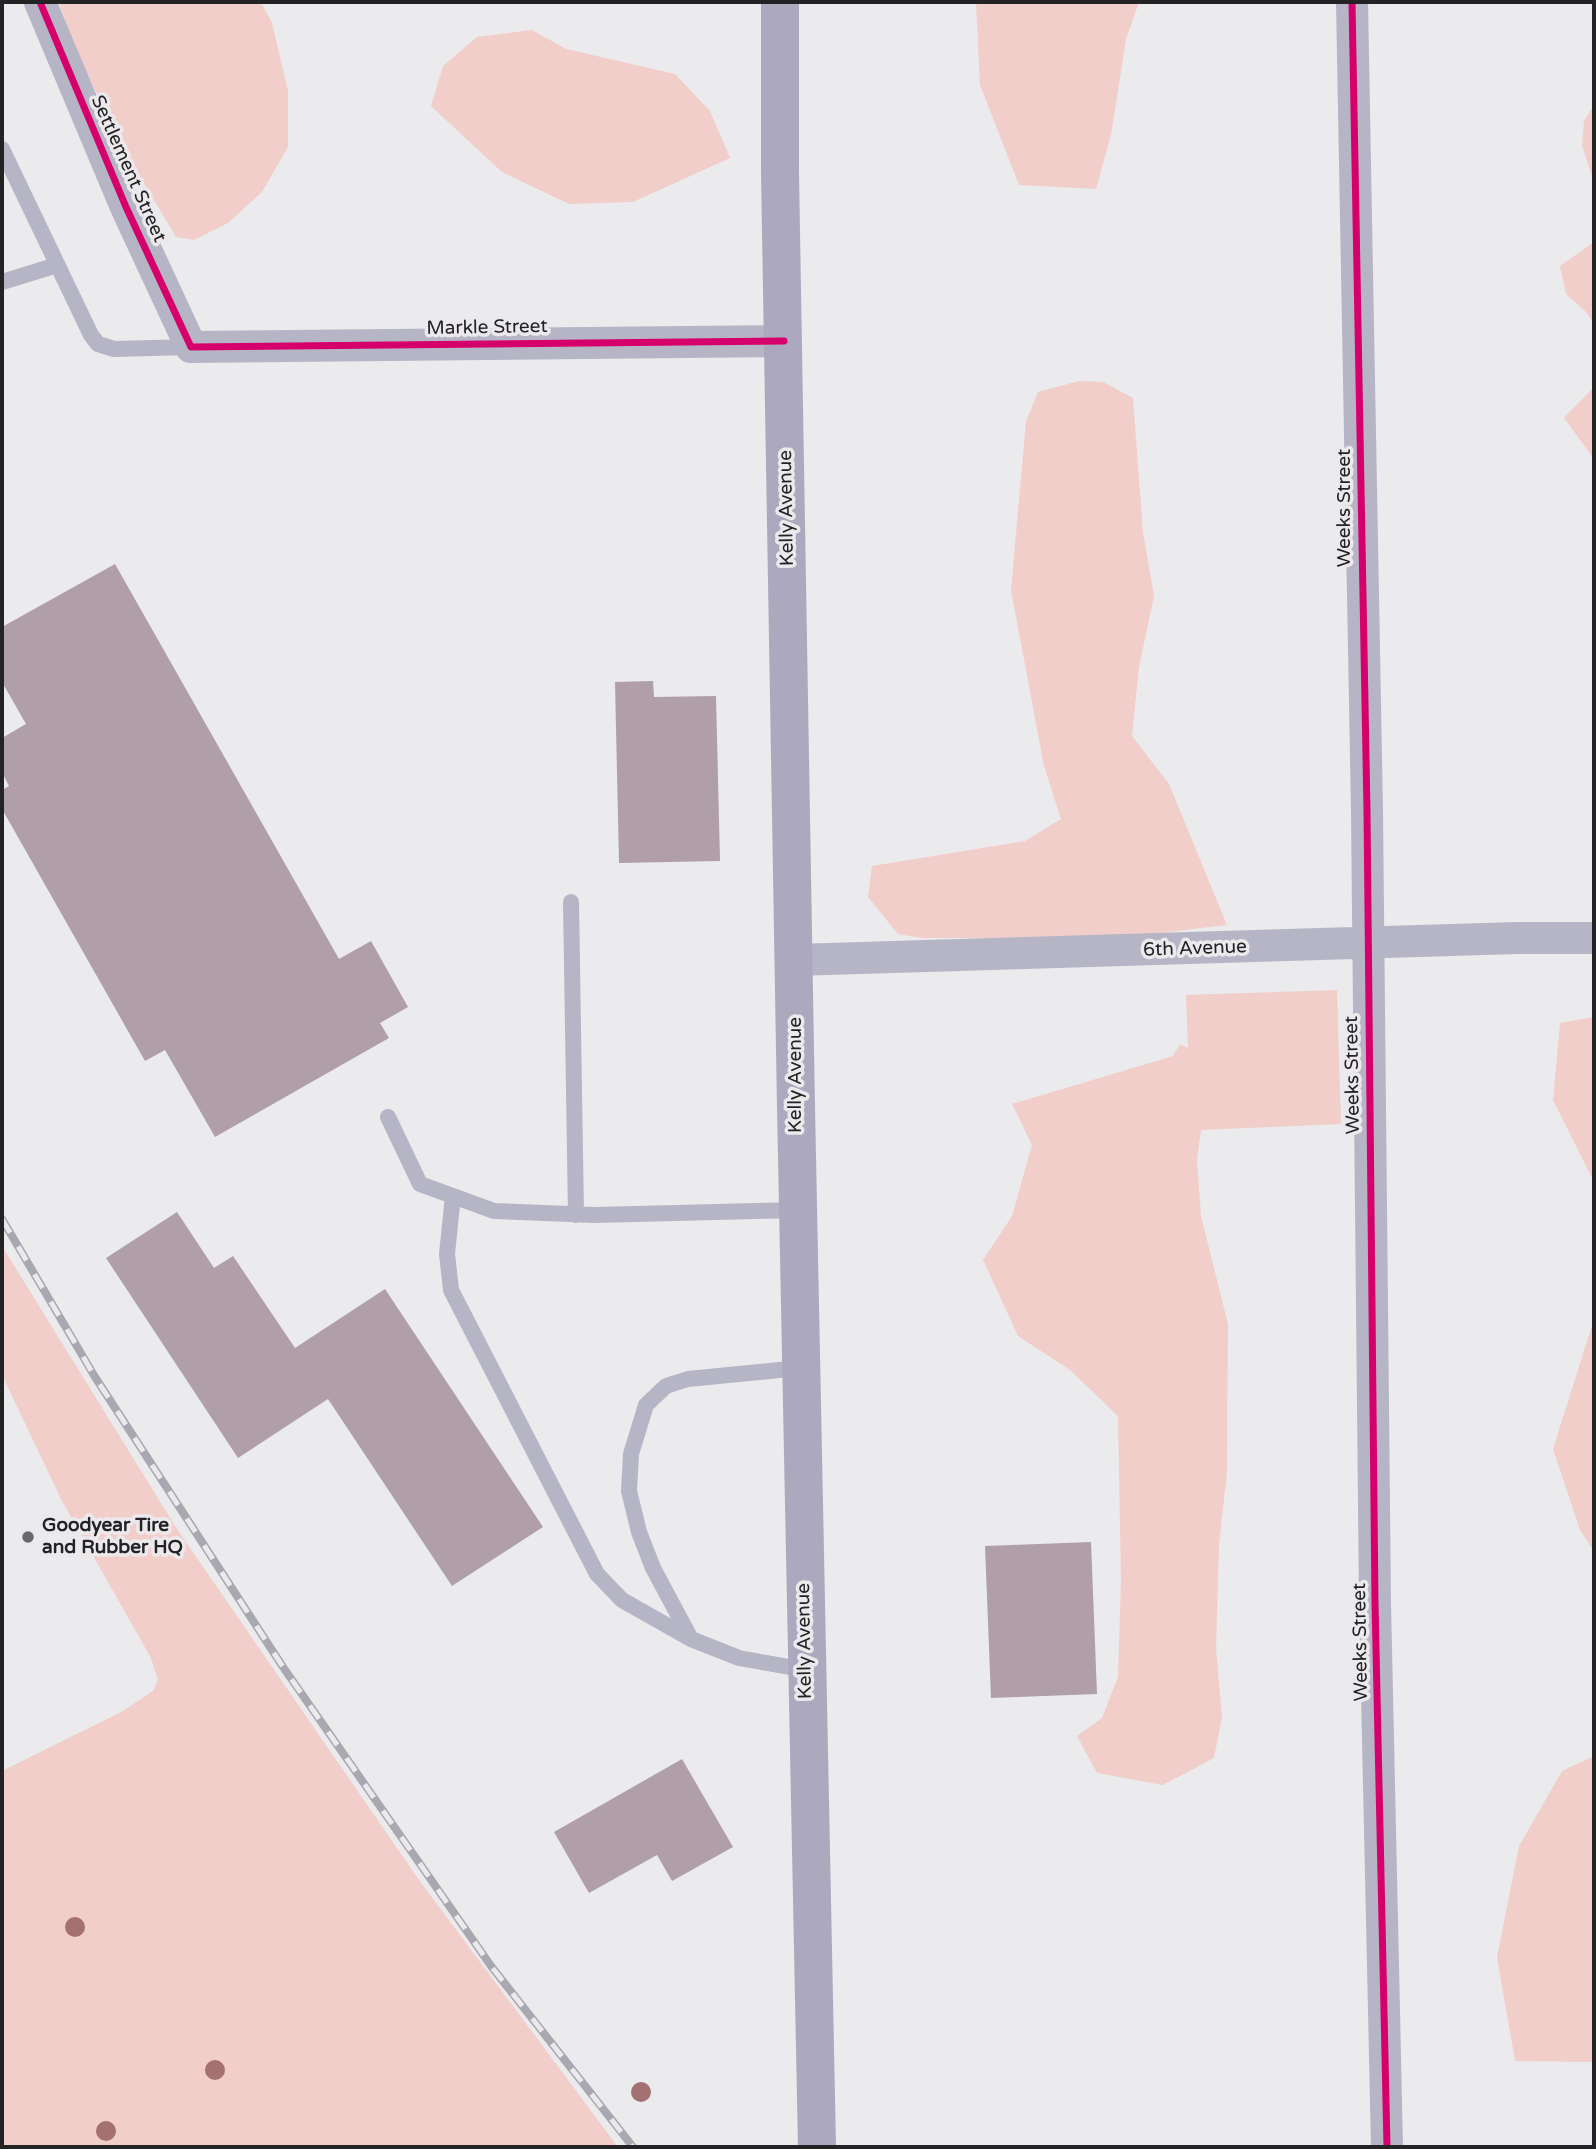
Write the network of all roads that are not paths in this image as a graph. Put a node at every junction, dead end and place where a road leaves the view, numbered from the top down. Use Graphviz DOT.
graph roads {
  1 [pos="40,2"];
  2 [pos="780,2"];
  3 [pos="1352,2"];
  4 [pos="2,149"];
  5 [pos="57,265"];
  6 [pos="2,282"];
  7 [pos="784,341"];
  8 [pos="191,346"];
  9 [pos="571,902"];
  10 [pos="1594,938"];
  11 [pos="1366,944"];
  12 [pos="795,960"];
  13 [pos="388,1117"];
  14 [pos="453,1196"];
  15 [pos="797,1210"];
  16 [pos="576,1214"];
  17 [pos="800,1368"];
  18 [pos="691,1639"];
  19 [pos="806,1670"];
  20 [pos="817,2147"];
  21 [pos="1387,2147"];
  1 -- 8 [label="street, Settlement Street"];
  2 -- 7 [label="main road, Kelly Avenue"];
  3 -- 11 [label="street, Weeks Street"];
  4 -- 5 [label="lane"];
  5 -- 6 [label="lane"];
  5 -- 8 [label="lane"];
  7 -- 8 [label="street, Markle Street"];
  7 -- 12 [label="main road, Kelly Avenue"];
  9 -- 16 [label="lane"];
  10 -- 11 [label="street, 6th Avenue"];
  11 -- 12 [label="street, 6th Avenue"];
  11 -- 21 [label="street, Weeks Street"];
  12 -- 15 [label="main road, Kelly Avenue"];
  13 -- 14 [label="lane"];
  14 -- 16 [label="lane"];
  14 -- 18 [label="lane"];
  15 -- 16 [label="lane"];
  15 -- 17 [label="main road, Kelly Avenue"];
  17 -- 18 [label="lane"];
  17 -- 19 [label="main road, Kelly Avenue"];
  18 -- 19 [label="lane"];
  19 -- 20 [label="main road, Kelly Avenue"];
}
